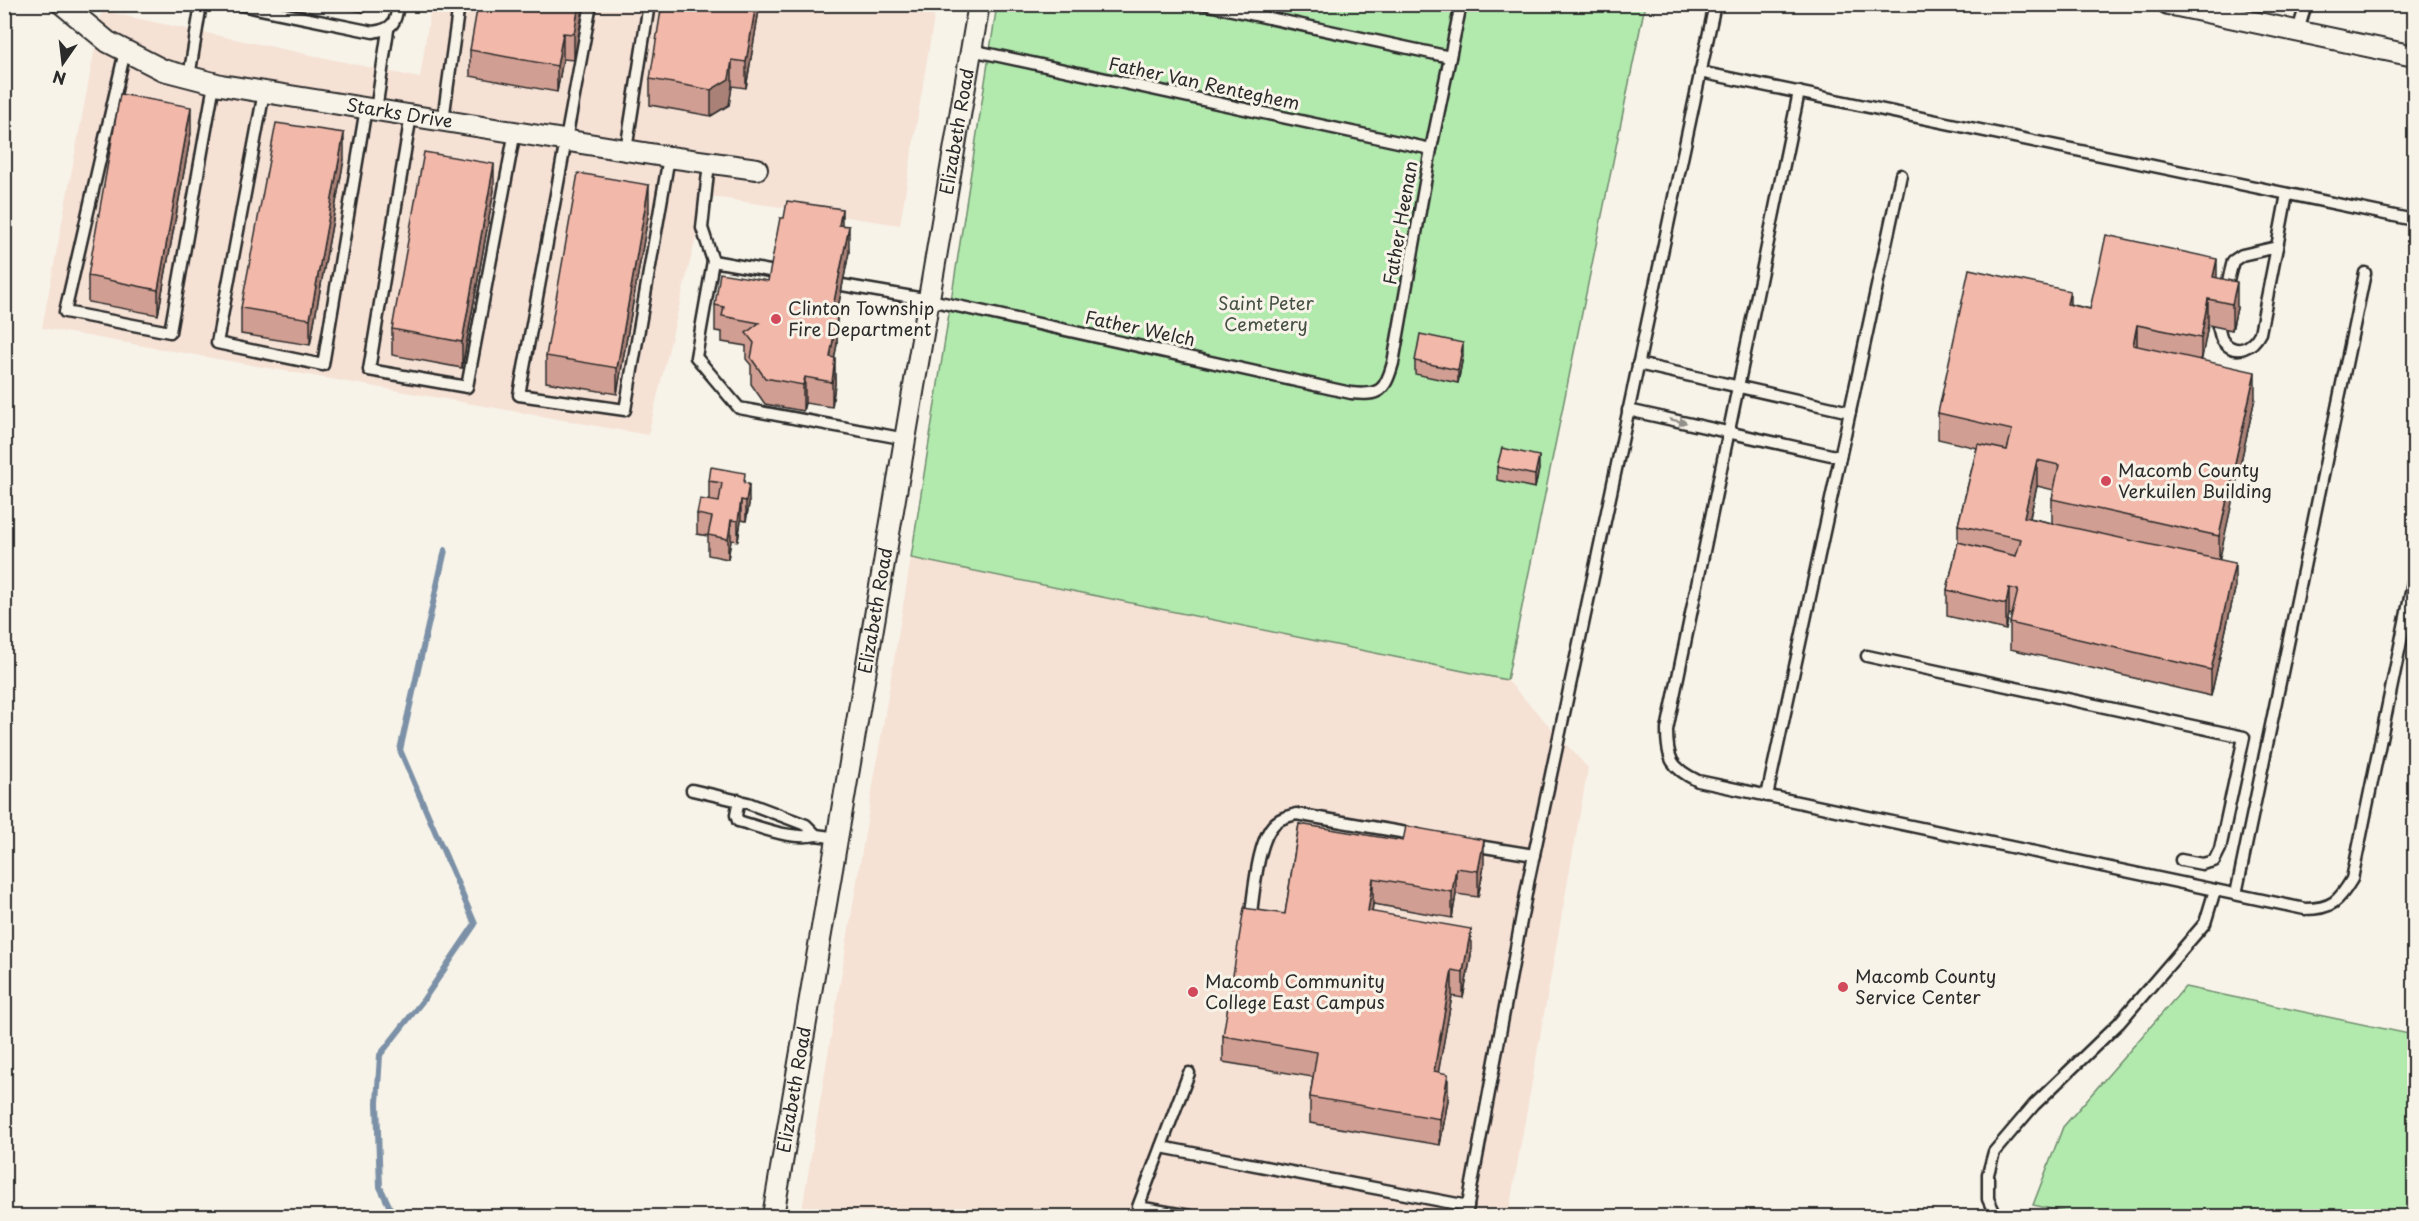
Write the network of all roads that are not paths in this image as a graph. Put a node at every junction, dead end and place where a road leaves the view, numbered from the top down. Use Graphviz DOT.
graph roads {
  1 [pos="62,4"];
  2 [pos="201,4"];
  3 [pos="236,4"];
  4 [pos="398,4"];
  5 [pos="459,4"];
  6 [pos="591,4"];
  7 [pos="650,4"];
  8 [pos="979,4"];
  9 [pos="1204,4"];
  10 [pos="1461,4"];
  11 [pos="1715,4"];
  12 [pos="2306,4"];
  13 [pos="2169,5"];
  14 [pos="388,30"];
  15 [pos="2298,31"];
  16 [pos="971,50"];
  17 [pos="125,51"];
  18 [pos="2415,56"];
  19 [pos="1450,57"];
  20 [pos="1700,72"];
  21 [pos="189,77"];
  22 [pos="214,84"];
  23 [pos="264,92"];
  24 [pos="1799,92"];
  25 [pos="371,109"];
  26 [pos="411,115"];
  27 [pos="443,120"];
  28 [pos="515,131"];
  29 [pos="567,140"];
  30 [pos="626,150"];
  31 [pos="1431,150"];
  32 [pos="669,157"];
  33 [pos="709,163"];
  34 [pos="757,169"];
  35 [pos="1901,175"];
  36 [pos="2287,194"];
  37 [pos="2415,220"];
  38 [pos="2277,247"];
  39 [pos="713,261"];
  40 [pos="775,272"];
  41 [pos="2365,273"];
  42 [pos="842,285"];
  43 [pos="930,300"];
  44 [pos="2223,305"];
  45 [pos="2218,327"];
  46 [pos="1638,364"];
  47 [pos="1738,386"];
  48 [pos="1378,392"];
  49 [pos="1628,410"];
  50 [pos="1850,412"];
  51 [pos="1728,432"];
  52 [pos="906,439"];
  53 [pos="1840,457"];
  54 [pos="2415,578"];
  55 [pos="1867,656"];
  56 [pos="692,790"];
  57 [pos="1767,796"];
  58 [pos="739,800"];
  59 [pos="816,835"];
  60 [pos="838,838"];
  61 [pos="1433,838"];
  62 [pos="1463,843"];
  63 [pos="1534,855"];
  64 [pos="2181,860"];
  65 [pos="2215,890"];
  66 [pos="2235,894"];
  67 [pos="1250,920"];
  68 [pos="1189,1073"];
  69 [pos="1161,1147"];
  70 [pos="1467,1211"];
  71 [pos="773,1216"];
  72 [pos="1190,1216"];
  73 [pos="1996,1216"];
  1 -- 17 [label="street, Starks Drive"];
  2 -- 21 [label="lane"];
  3 -- 14 [label="lane"];
  4 -- 14 [label="lane"];
  5 -- 27 [label="lane"];
  6 -- 29 [label="lane"];
  7 -- 30 [label="lane"];
  8 -- 16 [label="street, Elizabeth Road"];
  9 -- 19 [label="lane"];
  10 -- 19 [label="lane, Father Heenan"];
  11 -- 20 [label="lane"];
  12 -- 15 [label="lane"];
  13 -- 15 [label="street"];
  14 -- 25 [label="lane"];
  15 -- 18 [label="street"];
  16 -- 31 [label="lane, Father Van Renteghem"];
  16 -- 43 [label="street, Elizabeth Road"];
  17 -- 21 [label="street, Starks Drive"];
  17 -- 22 [label="lane"];
  19 -- 31 [label="lane, Father Heenan"];
  20 -- 24 [label="lane"];
  20 -- 46 [label="lane"];
  21 -- 22 [label="street, Starks Drive"];
  22 -- 23 [label="street, Starks Drive"];
  23 -- 25 [label="street, Starks Drive"];
  23 -- 25 [label="lane"];
  24 -- 36 [label="lane"];
  24 -- 47 [label="lane"];
  25 -- 26 [label="street, Starks Drive"];
  26 -- 27 [label="street, Starks Drive"];
  26 -- 28 [label="lane"];
  27 -- 28 [label="street, Starks Drive"];
  28 -- 29 [label="street, Starks Drive"];
  29 -- 30 [label="street, Starks Drive"];
  29 -- 32 [label="lane"];
  30 -- 32 [label="street, Starks Drive"];
  31 -- 48 [label="lane, Father Heenan"];
  32 -- 33 [label="street, Starks Drive"];
  33 -- 34 [label="street, Starks Drive"];
  33 -- 39 [label="lane"];
  35 -- 50 [label="lane"];
  36 -- 37 [label="lane"];
  36 -- 38 [label="lane"];
  38 -- 44 [label="lane"];
  38 -- 45 [label="lane"];
  39 -- 40 [label="lane"];
  39 -- 52 [label="lane"];
  41 -- 66 [label="lane"];
  42 -- 43 [label="lane, Father Welch"];
  43 -- 48 [label="lane, Father Welch"];
  43 -- 52 [label="street, Elizabeth Road"];
  46 -- 47 [label="lane"];
  46 -- 49 [label="lane"];
  47 -- 50 [label="lane"];
  47 -- 51 [label="lane"];
  49 -- 51 [label="lane, one-way"];
  49 -- 63 [label="lane"];
  50 -- 53 [label="lane"];
  51 -- 53 [label="lane"];
  51 -- 57 [label="lane"];
  52 -- 60 [label="street, Elizabeth Road"];
  53 -- 57 [label="lane"];
  54 -- 66 [label="lane"];
  55 -- 64 [label="lane"];
  56 -- 58 [label="lane"];
  57 -- 65 [label="lane"];
  58 -- 59 [label="lane"];
  58 -- 59 [label="lane"];
  59 -- 60 [label="lane"];
  60 -- 71 [label="street, Elizabeth Road"];
  61 -- 67 [label="lane"];
  62 -- 63 [label="lane"];
  63 -- 70 [label="lane"];
  65 -- 66 [label="lane"];
  65 -- 73 [label="lane"];
  68 -- 69 [label="lane"];
  69 -- 70 [label="lane"];
  69 -- 72 [label="lane"];
}
